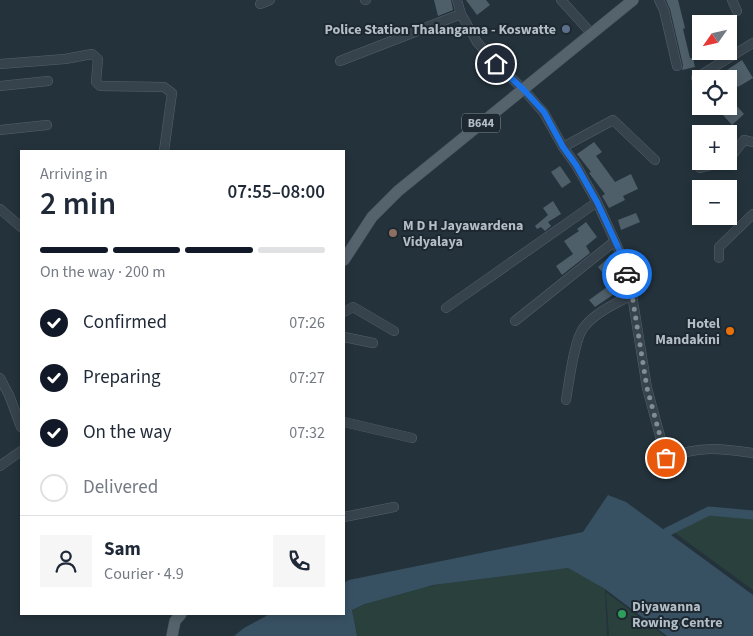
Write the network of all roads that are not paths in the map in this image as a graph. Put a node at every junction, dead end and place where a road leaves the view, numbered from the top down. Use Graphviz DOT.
graph roads {
  1 [pos="270,0"];
  2 [pos="457,0"];
  3 [pos="561,0"];
  4 [pos="633,0"];
  5 [pos="659,0"];
  6 [pos="732,0"];
  7 [pos="260,4"];
  8 [pos="737,11"];
  9 [pos="461,14"];
  10 [pos="592,33"];
  11 [pos="753,43"];
  12 [pos="340,61"];
  13 [pos="0,64"];
  14 [pos="676,66"];
  15 [pos="709,70"];
  16 [pos="48,82"];
  17 [pos="0,86"];
  18 [pos="523,89"];
  19 [pos="48,125"];
  20 [pos="0,130"];
  21 [pos="753,142"];
  22 [pos="563,147"];
  23 [pos="737,149"];
  24 [pos="164,150"];
  25 [pos="655,160"];
  26 [pos="597,202"];
  27 [pos="0,209"];
  28 [pos="753,214"];
  29 [pos="20,226"];
  30 [pos="615,241"];
  31 [pos="345,258"];
  32 [pos="719,258"];
  33 [pos="632,295"];
  34 [pos="446,308"];
  35 [pos="345,311"];
  36 [pos="515,321"];
  37 [pos="394,331"];
  38 [pos="345,337"];
  39 [pos="373,343"];
  40 [pos="0,378"];
  41 [pos="566,400"];
  42 [pos="345,422"];
  43 [pos="20,424"];
  44 [pos="412,438"];
  45 [pos="20,452"];
  46 [pos="753,453"];
  47 [pos="0,466"];
  48 [pos="394,507"];
  49 [pos="345,517"];
  50 [pos="180,615"];
  51 [pos="172,636"];
  1 -- 7 [label="street"];
  2 -- 9 [label="street"];
  3 -- 10 [label="street"];
  4 -- 10 [label="main road, B644"];
  5 -- 14 [label="street"];
  6 -- 8 [label="street"];
  9 -- 12 [label="street"];
  9 -- 18 [label="street"];
  10 -- 18 [label="main road, B644"];
  11 -- 15 [label="street"];
  13 -- 24 [label="street"];
  16 -- 17 [label="street"];
  18 -- 22 [label="street"];
  18 -- 31 [label="main road, B644"];
  19 -- 20 [label="street"];
  21 -- 23 [label="street"];
  22 -- 25 [label="street"];
  22 -- 26 [label="street"];
  26 -- 30 [label="street"];
  26 -- 34 [label="street"];
  27 -- 29 [label="street"];
  28 -- 32 [label="street"];
  30 -- 33 [label="street"];
  30 -- 36 [label="street"];
  33 -- 41 [label="street"];
  33 -- 46 [label="street"];
  35 -- 37 [label="street"];
  38 -- 39 [label="street"];
  40 -- 43 [label="street"];
  42 -- 44 [label="street"];
  45 -- 47 [label="street"];
  48 -- 49 [label="street"];
  50 -- 51 [label="main road"];
}
